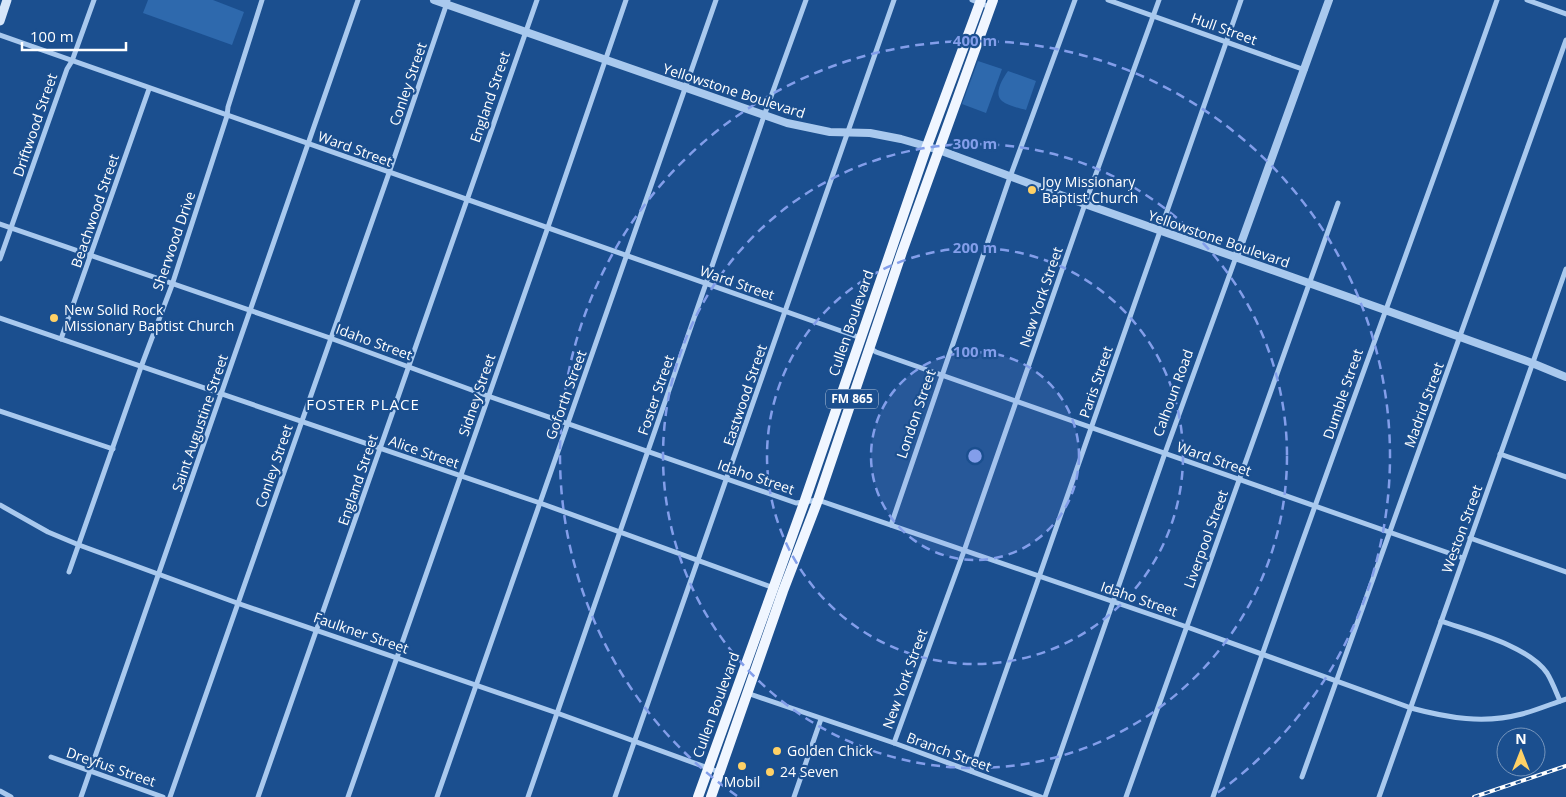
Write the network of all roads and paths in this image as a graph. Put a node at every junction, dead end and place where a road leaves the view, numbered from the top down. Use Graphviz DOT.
graph roads {
  1 [pos="7,0"];
  2 [pos="94,0"];
  3 [pos="262,0"];
  4 [pos="358,0"];
  5 [pos="434,0"];
  6 [pos="536,0"];
  7 [pos="626,0"];
  8 [pos="716,0"];
  9 [pos="806,0"];
  10 [pos="894,0"];
  11 [pos="1075,0"];
  12 [pos="1108,0"];
  13 [pos="1159,0"];
  14 [pos="1241,0"];
  15 [pos="1329,0"];
  16 [pos="1497,0"];
  17 [pos="1528,0"];
  18 [pos="978,1"];
  19 [pos="448,2"];
  20 [pos="991,3"];
  21 [pos="1566,14"];
  22 [pos="1153,16"];
  23 [pos="0,20"];
  24 [pos="525,32"];
  25 [pos="0,36"];
  26 [pos="1566,40"];
  27 [pos="1226,42"];
  28 [pos="605,60"];
  29 [pos="72,62"];
  30 [pos="1305,70"];
  31 [pos="149,89"];
  32 [pos="684,89"];
  33 [pos="227,116"];
  34 [pos="764,116"];
  35 [pos="850,131"];
  36 [pos="309,144"];
  37 [pos="927,146"];
  38 [pos="939,150"];
  39 [pos="389,173"];
  40 [pos="1010,177"];
  41 [pos="466,201"];
  42 [pos="1338,203"];
  43 [pos="1085,204"];
  44 [pos="0,224"];
  45 [pos="548,227"];
  46 [pos="11,228"];
  47 [pos="1160,231"];
  48 [pos="897,250"];
  49 [pos="628,255"];
  50 [pos="91,256"];
  51 [pos="1236,257"];
  52 [pos="0,258"];
  53 [pos="1566,269"];
  54 [pos="1564,282"];
  55 [pos="706,284"];
  56 [pos="1309,284"];
  57 [pos="172,285"];
  58 [pos="1385,310"];
  59 [pos="786,311"];
  60 [pos="250,312"];
  61 [pos="0,318"];
  62 [pos="860,337"];
  63 [pos="1460,337"];
  64 [pos="330,338"];
  65 [pos="61,339"];
  66 [pos="869,348"];
  67 [pos="1532,363"];
  68 [pos="141,367"];
  69 [pos="409,367"];
  70 [pos="942,375"];
  71 [pos="1566,377"];
  72 [pos="222,394"];
  73 [pos="488,396"];
  74 [pos="1016,401"];
  75 [pos="0,411"];
  76 [pos="832,421"];
  77 [pos="301,422"];
  78 [pos="567,423"];
  79 [pos="843,425"];
  80 [pos="1092,428"];
  81 [pos="381,448"];
  82 [pos="113,449"];
  83 [pos="649,452"];
  84 [pos="1165,453"];
  85 [pos="1500,454"];
  86 [pos="461,476"];
  87 [pos="1566,477"];
  88 [pos="727,479"];
  89 [pos="1239,480"];
  90 [pos="818,500"];
  91 [pos="540,503"];
  92 [pos="804,503"];
  93 [pos="0,505"];
  94 [pos="1316,506"];
  95 [pos="891,525"];
  96 [pos="619,532"];
  97 [pos="1389,532"];
  98 [pos="1470,538"];
  99 [pos="79,545"];
  100 [pos="964,551"];
  101 [pos="1463,558"];
  102 [pos="698,560"];
  103 [pos="69,572"];
  104 [pos="1566,572"];
  105 [pos="158,575"];
  106 [pos="1038,576"];
  107 [pos="772,587"];
  108 [pos="783,591"];
  109 [pos="237,602"];
  110 [pos="1113,602"];
  111 [pos="1441,621"];
  112 [pos="1187,627"];
  113 [pos="316,630"];
  114 [pos="1262,655"];
  115 [pos="397,658"];
  116 [pos="1337,681"];
  117 [pos="476,685"];
  118 [pos="736,690"];
  119 [pos="747,693"];
  120 [pos="1566,699"];
  121 [pos="1560,701"];
  122 [pos="1411,708"];
  123 [pos="557,713"];
  124 [pos="821,719"];
  125 [pos="634,742"];
  126 [pos="894,744"];
  127 [pos="51,757"];
  128 [pos="708,768"];
  129 [pos="90,771"];
  130 [pos="971,771"];
  131 [pos="719,772"];
  132 [pos="1302,777"];
  133 [pos="0,791"];
  134 [pos="11,797"];
  135 [pos="81,797"];
  136 [pos="163,797"];
  137 [pos="170,797"];
  138 [pos="258,797"];
  139 [pos="348,797"];
  140 [pos="437,797"];
  141 [pos="528,797"];
  142 [pos="615,797"];
  143 [pos="698,797"];
  144 [pos="711,797"];
  145 [pos="794,797"];
  146 [pos="1041,797"];
  147 [pos="1045,797"];
  148 [pos="1126,797"];
  149 [pos="1213,797"];
  150 [pos="1379,797"];
  1 -- 23 [label="main road"];
  2 -- 29 [label="street, Driftwood Street"];
  3 -- 33 [label="street, Sherwood Drive"];
  4 -- 36 [label="street, Saint Augustine Street"];
  5 -- 19 [label="street, Yellowstone Boulevard"];
  6 -- 24 [label="street, England Street"];
  7 -- 28 [label="street, Sidney Street"];
  8 -- 32 [label="street, Goforth Street"];
  9 -- 34 [label="street, Foster Street"];
  10 -- 35 [label="street, Eastwood Street"];
  11 -- 40 [label="street, London Street"];
  12 -- 22 [label="street, Hull Street"];
  13 -- 22 [label="street, New York Street"];
  14 -- 27 [label="street, Paris Street"];
  15 -- 30 [label="street, Calhoun Road"];
  16 -- 58 [label="street, Dumble Street"];
  17 -- 21 [label="street"];
  18 -- 20 [label="street"];
  18 -- 37 [label="main road, Cullen Boulevard / FM 865"];
  19 -- 24 [label="street, Yellowstone Boulevard"];
  19 -- 39 [label="street, Conley Street"];
  20 -- 38 [label="main road, Cullen Boulevard / FM 865"];
  22 -- 27 [label="street, Hull Street"];
  22 -- 43 [label="street, New York Street"];
  24 -- 28 [label="street, Yellowstone Boulevard"];
  24 -- 41 [label="street, England Street"];
  25 -- 29 [label="street, Ward Street"];
  26 -- 63 [label="street, Madrid Street"];
  27 -- 30 [label="street, Hull Street"];
  27 -- 47 [label="street, Paris Street"];
  28 -- 32 [label="street, Yellowstone Boulevard"];
  28 -- 45 [label="street, Sidney Street"];
  29 -- 31 [label="street, Ward Street"];
  29 -- 46 [label="street, Driftwood Street"];
  30 -- 51 [label="street, Calhoun Road"];
  31 -- 33 [label="street, Ward Street"];
  31 -- 50 [label="street, Beachwood Street"];
  32 -- 34 [label="street, Yellowstone Boulevard"];
  32 -- 49 [label="street, Goforth Street"];
  33 -- 36 [label="street, Ward Street"];
  33 -- 57 [label="street, Sherwood Drive"];
  34 -- 35 [label="street, Yellowstone Boulevard"];
  34 -- 55 [label="street, Foster Street"];
  35 -- 37 [label="street, Yellowstone Boulevard"];
  35 -- 59 [label="street, Eastwood Street"];
  36 -- 39 [label="street, Ward Street"];
  36 -- 60 [label="street, Saint Augustine Street"];
  37 -- 38 [label="street, Yellowstone Boulevard"];
  37 -- 48 [label="main road, Cullen Boulevard / FM 865"];
  38 -- 40 [label="street, Yellowstone Boulevard"];
  38 -- 48 [label="main road, Cullen Boulevard / FM 865"];
  39 -- 41 [label="street, Ward Street"];
  39 -- 64 [label="street, Conley Street"];
  40 -- 43 [label="street, Yellowstone Boulevard"];
  40 -- 70 [label="street, London Street"];
  41 -- 45 [label="street, Ward Street"];
  41 -- 69 [label="street, England Street"];
  42 -- 56 [label="street, Liverpool Street"];
  43 -- 47 [label="street, Yellowstone Boulevard"];
  43 -- 74 [label="street, New York Street"];
  44 -- 46 [label="street, Idaho Street"];
  45 -- 49 [label="street, Ward Street"];
  45 -- 73 [label="street, Sidney Street"];
  46 -- 50 [label="street, Idaho Street"];
  46 -- 52 [label="street, Driftwood Street"];
  47 -- 51 [label="street, Yellowstone Boulevard"];
  47 -- 80 [label="street, Paris Street"];
  48 -- 62 [label="main road, Cullen Boulevard / FM 865"];
  48 -- 66 [label="main road, Cullen Boulevard / FM 865"];
  49 -- 55 [label="street, Ward Street"];
  49 -- 78 [label="street, Goforth Street"];
  50 -- 57 [label="street, Idaho Street"];
  50 -- 65 [label="street, Beachwood Street"];
  51 -- 56 [label="street, Yellowstone Boulevard"];
  51 -- 84 [label="street, Calhoun Road"];
  53 -- 54 [label="street, Weston Street"];
  54 -- 67 [label="street, Weston Street"];
  55 -- 59 [label="street, Ward Street"];
  55 -- 83 [label="street, Foster Street"];
  56 -- 58 [label="street, Yellowstone Boulevard"];
  56 -- 89 [label="street, Liverpool Street"];
  57 -- 60 [label="street, Idaho Street"];
  57 -- 68 [label="street, Sherwood Drive"];
  58 -- 63 [label="street, Yellowstone Boulevard"];
  58 -- 94 [label="street, Dumble Street"];
  59 -- 62 [label="street, Ward Street"];
  59 -- 88 [label="street, Eastwood Street"];
  60 -- 64 [label="street, Idaho Street"];
  60 -- 72 [label="street, Saint Augustine Street"];
  61 -- 65 [label="street, Alice Street"];
  62 -- 66 [label="street, Ward Street"];
  62 -- 76 [label="main road, Cullen Boulevard / FM 865"];
  63 -- 67 [label="street, Yellowstone Boulevard"];
  63 -- 97 [label="street, Madrid Street"];
  64 -- 69 [label="street, Idaho Street"];
  64 -- 77 [label="street, Conley Street"];
  65 -- 68 [label="street, Alice Street"];
  66 -- 70 [label="street, Ward Street"];
  66 -- 79 [label="main road, Cullen Boulevard / FM 865"];
  67 -- 71 [label="street, Yellowstone Boulevard"];
  67 -- 85 [label="street, Weston Street"];
  68 -- 72 [label="street, Alice Street"];
  68 -- 82 [label="street, Sherwood Drive"];
  69 -- 73 [label="street, Idaho Street"];
  69 -- 81 [label="street, England Street"];
  70 -- 74 [label="street, Ward Street"];
  70 -- 95 [label="street, London Street"];
  72 -- 77 [label="street, Alice Street"];
  72 -- 105 [label="street, Saint Augustine Street"];
  73 -- 78 [label="street, Idaho Street"];
  73 -- 86 [label="street, Sidney Street"];
  74 -- 80 [label="street, Ward Street"];
  74 -- 100 [label="street, New York Street"];
  75 -- 82 [label="street"];
  76 -- 79 [label="main road"];
  76 -- 92 [label="main road, Cullen Boulevard / FM 865"];
  77 -- 81 [label="street, Alice Street"];
  77 -- 109 [label="street, Conley Street"];
  78 -- 83 [label="street, Idaho Street"];
  78 -- 91 [label="street, Goforth Street"];
  79 -- 90 [label="main road, Cullen Boulevard / FM 865"];
  80 -- 84 [label="street, Ward Street"];
  80 -- 106 [label="street, Paris Street"];
  81 -- 86 [label="street, Alice Street"];
  81 -- 113 [label="street, England Street"];
  82 -- 99 [label="street, Sherwood Drive"];
  83 -- 88 [label="street, Idaho Street"];
  83 -- 96 [label="street, Foster Street"];
  84 -- 89 [label="street, Ward Street"];
  84 -- 110 [label="street, Calhoun Road"];
  85 -- 87 [label="street"];
  85 -- 98 [label="street, Weston Street"];
  86 -- 91 [label="street, Alice Street"];
  86 -- 115 [label="street, Sidney Street"];
  88 -- 92 [label="street, Idaho Street"];
  88 -- 102 [label="street, Eastwood Street"];
  89 -- 94 [label="street, Ward Street"];
  89 -- 112 [label="street, Liverpool Street"];
  90 -- 92 [label="street, Idaho Street"];
  90 -- 95 [label="street, Idaho Street"];
  90 -- 108 [label="main road, Cullen Boulevard / FM 865"];
  91 -- 96 [label="street, Alice Street"];
  91 -- 117 [label="street, Goforth Street"];
  92 -- 107 [label="main road, Cullen Boulevard / FM 865"];
  93 -- 99 [label="street, Faulkner Street"];
  94 -- 97 [label="street, Ward Street"];
  94 -- 114 [label="street, Dumble Street"];
  95 -- 100 [label="street, Idaho Street"];
  96 -- 102 [label="street, Alice Street"];
  96 -- 123 [label="street, Foster Street"];
  97 -- 101 [label="street, Ward Street"];
  97 -- 116 [label="street, Madrid Street"];
  98 -- 101 [label="street, Weston Street"];
  98 -- 104 [label="street"];
  99 -- 103 [label="street, Sherwood Drive"];
  99 -- 105 [label="street, Faulkner Street"];
  100 -- 106 [label="street, Idaho Street"];
  100 -- 126 [label="street, New York Street"];
  101 -- 111 [label="street, Weston Street"];
  102 -- 107 [label="street, Alice Street"];
  102 -- 125 [label="street, Eastwood Street"];
  105 -- 109 [label="street, Faulkner Street"];
  105 -- 129 [label="street, Saint Augustine Street"];
  106 -- 110 [label="street, Idaho Street"];
  106 -- 130 [label="street, Paris Street"];
  107 -- 108 [label="street, Alice Street"];
  107 -- 118 [label="main road, Cullen Boulevard / FM 865"];
  108 -- 119 [label="main road, Cullen Boulevard / FM 865"];
  109 -- 113 [label="street, Faulkner Street"];
  109 -- 137 [label="street, Conley Street"];
  110 -- 112 [label="street, Idaho Street"];
  110 -- 147 [label="street, Calhoun Road"];
  111 -- 121 [label="street"];
  111 -- 122 [label="street, Weston Street"];
  112 -- 114 [label="street, Idaho Street"];
  112 -- 148 [label="street, Liverpool Street"];
  113 -- 115 [label="street, Faulkner Street"];
  113 -- 138 [label="street, England Street"];
  114 -- 116 [label="street, Idaho Street"];
  114 -- 149 [label="street, Dumble Street"];
  115 -- 117 [label="street, Faulkner Street"];
  115 -- 139 [label="street, Sidney Street"];
  116 -- 122 [label="street, Idaho Street"];
  116 -- 132 [label="street, Madrid Street"];
  117 -- 123 [label="street, Faulkner Street"];
  117 -- 140 [label="street, Goforth Street"];
  118 -- 119 [label="street, Branch Street"];
  118 -- 128 [label="main road, Cullen Boulevard / FM 865"];
  119 -- 124 [label="street, Branch Street"];
  119 -- 131 [label="main road, Cullen Boulevard / FM 865"];
  120 -- 121 [label="street, Idaho Street"];
  121 -- 122 [label="street, Idaho Street"];
  122 -- 150 [label="street, Weston Street"];
  123 -- 125 [label="street, Faulkner Street"];
  123 -- 141 [label="street, Foster Street"];
  124 -- 126 [label="street, Branch Street"];
  124 -- 145 [label="street"];
  125 -- 128 [label="street, Faulkner Street"];
  125 -- 142 [label="street, Eastwood Street"];
  126 -- 130 [label="street, Branch Street"];
  127 -- 129 [label="street, Dreyfus Street"];
  128 -- 131 [label="street, Faulkner Street"];
  128 -- 143 [label="main road, Cullen Boulevard / FM 865"];
  129 -- 135 [label="street, Saint Augustine Street"];
  129 -- 136 [label="street, Dreyfus Street"];
  130 -- 146 [label="street, Branch Street"];
  131 -- 144 [label="main road, Cullen Boulevard / FM 865"];
  133 -- 134 [label="street"];
}
